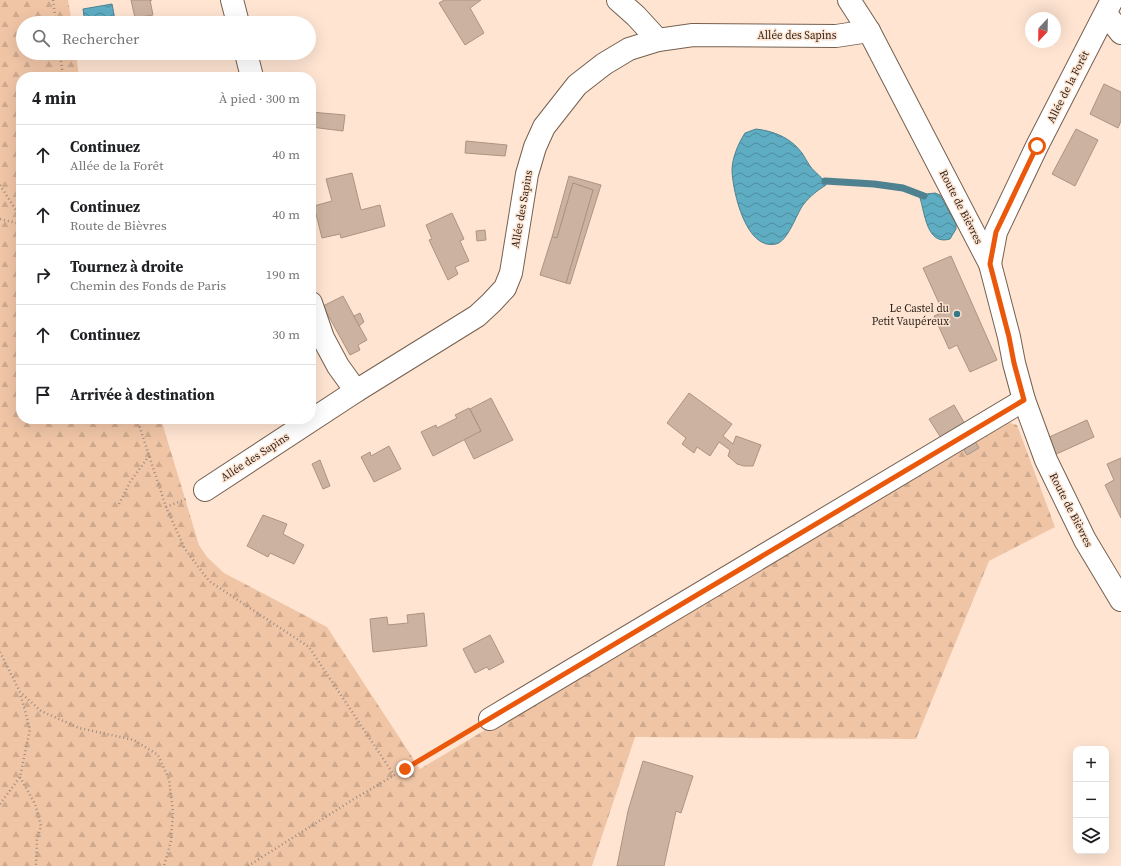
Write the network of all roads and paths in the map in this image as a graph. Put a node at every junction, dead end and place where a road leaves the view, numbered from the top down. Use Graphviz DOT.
graph roads {
  1 [pos="53,0"];
  2 [pos="232,0"];
  3 [pos="618,0"];
  4 [pos="849,0"];
  5 [pos="1109,7"];
  6 [pos="55,16"];
  7 [pos="236,16"];
  8 [pos="869,31"];
  9 [pos="1121,33"];
  10 [pos="658,40"];
  11 [pos="61,60"];
  12 [pos="248,60"];
  13 [pos="62,72"];
  14 [pos="251,72"];
  15 [pos="0,185"];
  16 [pos="16,210"];
  17 [pos="0,219"];
  18 [pos="16,223"];
  19 [pos="990,264"];
  20 [pos="316,319"];
  21 [pos="356,391"];
  22 [pos="1024,400"];
  23 [pos="316,417"];
  24 [pos="139,424"];
  25 [pos="306,424"];
  26 [pos="149,456"];
  27 [pos="205,490"];
  28 [pos="119,504"];
  29 [pos="1121,600"];
  30 [pos="0,652"];
  31 [pos="20,692"];
  32 [pos="490,719"];
  33 [pos="394,775"];
  34 [pos="20,777"];
  35 [pos="0,804"];
  36 [pos="38,866"];
  37 [pos="164,866"];
  38 [pos="248,866"];
  1 -- 6 [label="path"];
  2 -- 7 [label="street"];
  3 -- 10 [label="street"];
  4 -- 8 [label="street, Route de Bièvres"];
  5 -- 9 [label="street"];
  5 -- 19 [label="street, Allée de la Forêt"];
  8 -- 10 [label="street, Allée des Sapins"];
  8 -- 19 [label="street, Route de Bièvres"];
  10 -- 21 [label="street, Allée des Sapins"];
  11 -- 13 [label="path"];
  12 -- 14 [label="street"];
  15 -- 16 [label="path"];
  17 -- 18 [label="path"];
  19 -- 22 [label="street, Route de Bièvres"];
  20 -- 21 [label="street"];
  21 -- 23 [label="street, Allée des Sapins"];
  22 -- 29 [label="street, Route de Bièvres"];
  22 -- 32 [label="street"];
  24 -- 26 [label="path"];
  25 -- 27 [label="street, Allée des Sapins"];
  26 -- 28 [label="path"];
  26 -- 33 [label="path"];
  30 -- 31 [label="path"];
  31 -- 34 [label="path"];
  31 -- 37 [label="path"];
  32 -- 33 [label="path"];
  33 -- 38 [label="path"];
  34 -- 35 [label="path"];
  34 -- 36 [label="path"];
}
